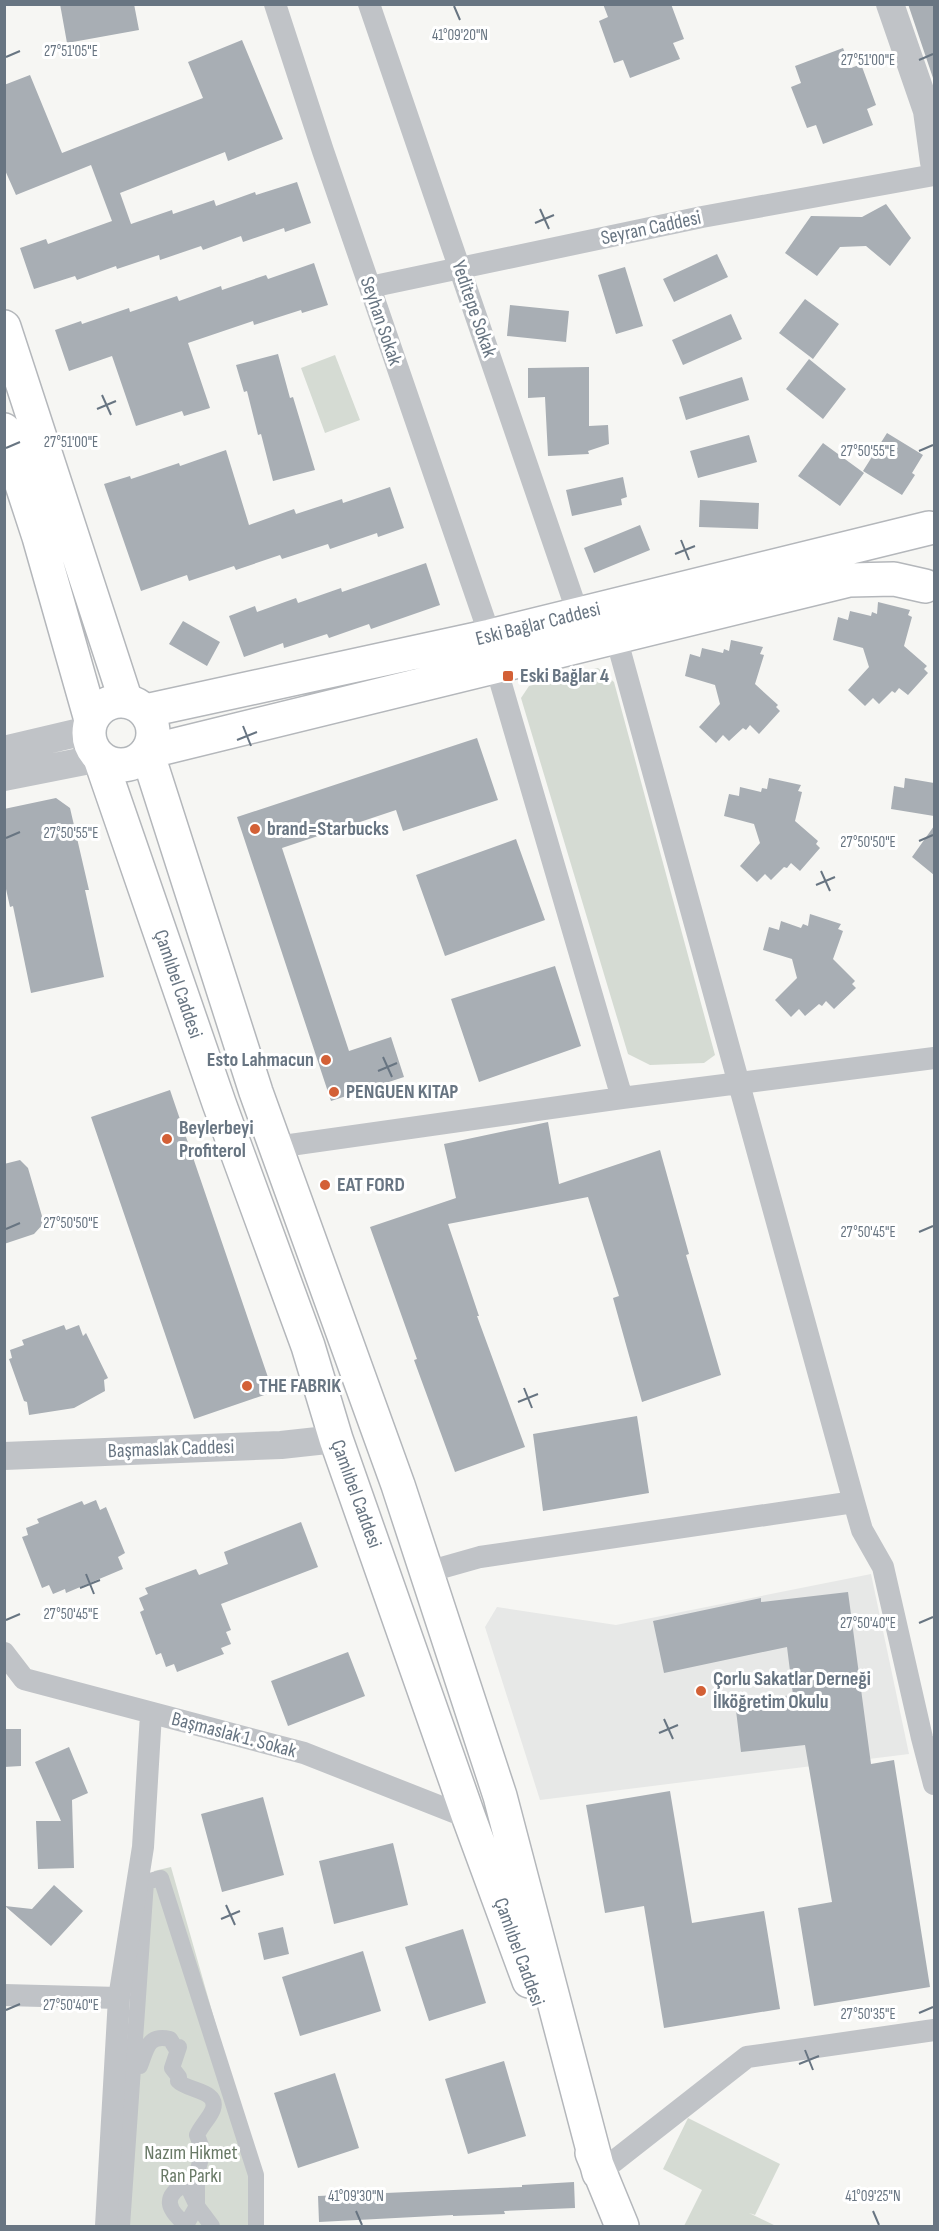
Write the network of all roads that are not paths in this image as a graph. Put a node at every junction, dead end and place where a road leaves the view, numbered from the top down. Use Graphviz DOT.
graph roads {
  1 [pos="275,4"];
  2 [pos="369,4"];
  3 [pos="890,4"];
  4 [pos="934,162"];
  5 [pos="934,175"];
  6 [pos="460,268"];
  7 [pos="370,287"];
  8 [pos="4,327"];
  9 [pos="4,430"];
  10 [pos="932,526"];
  11 [pos="930,591"];
  12 [pos="579,614"];
  13 [pos="616,637"];
  14 [pos="493,651"];
  15 [pos="136,706"];
  16 [pos="93,736"];
  17 [pos="4,750"];
  18 [pos="147,752"];
  19 [pos="4,777"];
  20 [pos="934,1058"];
  21 [pos="739,1083"];
  22 [pos="622,1098"];
  23 [pos="276,1147"];
  24 [pos="336,1439"];
  25 [pos="4,1456"];
  26 [pos="854,1502"];
  27 [pos="427,1572"];
  28 [pos="4,1653"];
  29 [pos="151,1714"];
  30 [pos="928,1737"];
  31 [pos="934,1784"];
  32 [pos="470,1818"];
  33 [pos="4,1995"];
  34 [pos="118,1998"];
  35 [pos="934,2030"];
  36 [pos="133,2067"];
  37 [pos="600,2173"];
  38 [pos="197,2206"];
  39 [pos="106,2226"];
  40 [pos="122,2226"];
  41 [pos="200,2226"];
  42 [pos="212,2226"];
  43 [pos="256,2226"];
  44 [pos="622,2226"];
  1 -- 7 [label="street, Seyhan Sokak"];
  2 -- 6 [label="street, Yeditepe Sokak"];
  3 -- 4 [label="street"];
  5 -- 6 [label="street, Seyran Caddesi"];
  6 -- 7 [label="street, Seyran Caddesi"];
  6 -- 12 [label="street, Yeditepe Sokak"];
  7 -- 14 [label="street, Seyhan Sokak"];
  8 -- 15 [label="main road"];
  9 -- 16 [label="main road, Çamlıbel Caddesi"];
  10 -- 11 [label="main road"];
  10 -- 12 [label="main road, Eski Bağlar Caddesi"];
  11 -- 13 [label="main road, Eski Bağlar Caddesi"];
  12 -- 14 [label="main road, Eski Bağlar Caddesi"];
  13 -- 14 [label="main road, Eski Bağlar Caddesi"];
  13 -- 21 [label="street"];
  14 -- 15 [label="main road, Eski Bağlar Caddesi"];
  14 -- 18 [label="main road, Eski Bağlar Caddesi"];
  14 -- 22 [label="street, Seyhan Sokak"];
  15 -- 16 [label="main road"];
  15 -- 18 [label="main road"];
  16 -- 17 [label="street"];
  16 -- 18 [label="main road"];
  16 -- 19 [label="street"];
  16 -- 24 [label="main road, Çamlıbel Caddesi"];
  18 -- 23 [label="main road"];
  20 -- 21 [label="street"];
  21 -- 22 [label="street"];
  21 -- 26 [label="street"];
  22 -- 23 [label="street"];
  23 -- 27 [label="main road"];
  24 -- 25 [label="street, Başmaslak Caddesi"];
  24 -- 32 [label="main road, Çamlıbel Caddesi"];
  26 -- 27 [label="street"];
  26 -- 30 [label="street"];
  27 -- 37 [label="main road"];
  28 -- 29 [label="street, Başmaslak 1. Sokak"];
  29 -- 32 [label="street, Başmaslak 1. Sokak"];
  29 -- 34 [label="street"];
  30 -- 31 [label="street"];
  32 -- 37 [label="main road, Çamlıbel Caddesi"];
  33 -- 34 [label="street"];
  34 -- 39 [label="street"];
  35 -- 37 [label="street"];
  36 -- 38 [label="street"];
  36 -- 40 [label="street"];
  36 -- 43 [label="street"];
  37 -- 44 [label="main road, Çamlıbel Caddesi"];
  38 -- 41 [label="street"];
  38 -- 42 [label="street"];
}
